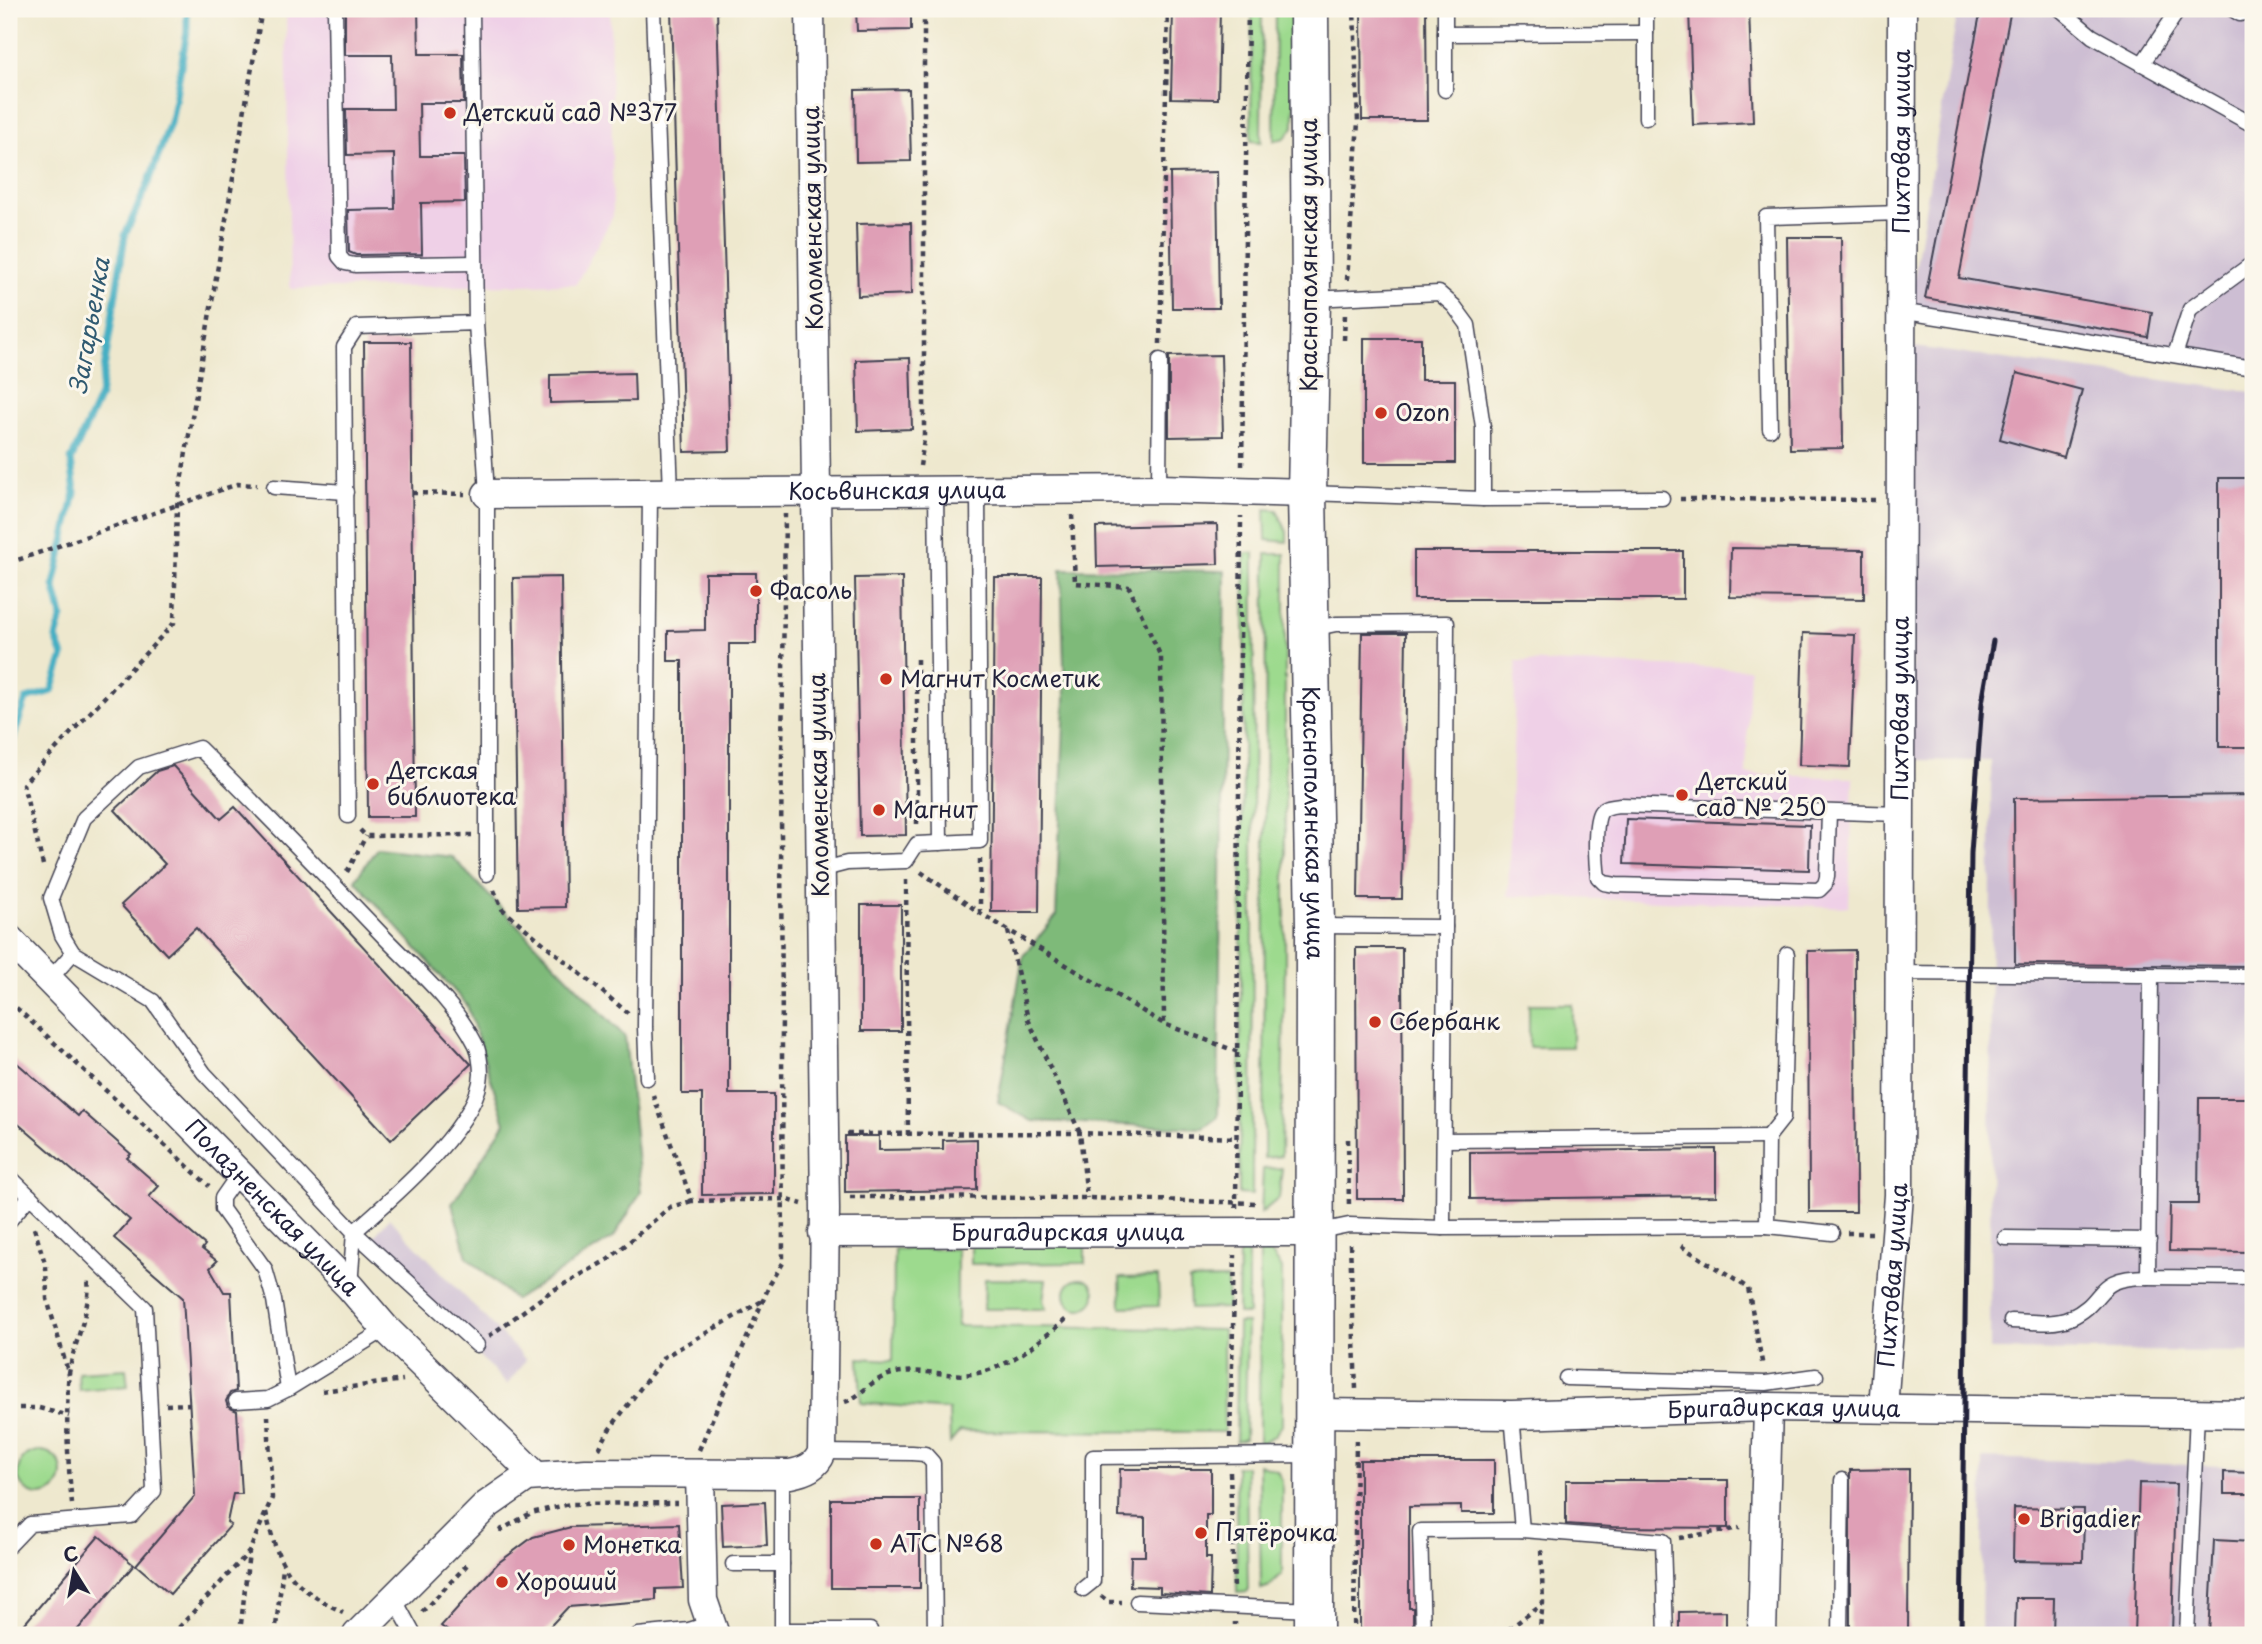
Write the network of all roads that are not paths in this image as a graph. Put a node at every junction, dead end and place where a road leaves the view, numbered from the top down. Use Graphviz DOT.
graph roads {
  1 [pos="335,9"];
  2 [pos="472,9"];
  3 [pos="653,9"];
  4 [pos="810,9"];
  5 [pos="1309,9"];
  6 [pos="1445,9"];
  7 [pos="1646,9"];
  8 [pos="1902,9"];
  9 [pos="2060,9"];
  10 [pos="2179,9"];
  11 [pos="2232,9"];
  12 [pos="2253,11"];
  13 [pos="1646,33"];
  14 [pos="1445,34"];
  15 [pos="2142,64"];
  16 [pos="1445,90"];
  17 [pos="1646,118"];
  18 [pos="2253,125"];
  19 [pos="1901,213"];
  20 [pos="475,262"];
  21 [pos="2253,263"];
  22 [pos="1311,299"];
  23 [pos="1900,311"];
  24 [pos="476,323"];
  25 [pos="2175,355"];
  26 [pos="1160,360"];
  27 [pos="2253,368"];
  28 [pos="1770,429"];
  29 [pos="274,487"];
  30 [pos="1159,489"];
  31 [pos="926,491"];
  32 [pos="978,491"];
  33 [pos="346,492"];
  34 [pos="817,492"];
  35 [pos="660,493"];
  36 [pos="1307,493"];
  37 [pos="486,494"];
  38 [pos="1662,498"];
  39 [pos="1483,499"];
  40 [pos="1309,629"];
  41 [pos="1829,812"];
  42 [pos="1899,814"];
  43 [pos="348,816"];
  44 [pos="940,842"];
  45 [pos="820,870"];
  46 [pos="487,874"];
  47 [pos="1315,926"];
  48 [pos="1445,927"];
  49 [pos="9,939"];
  50 [pos="73,953"];
  51 [pos="1787,954"];
  52 [pos="1899,973"];
  53 [pos="2151,975"];
  54 [pos="2253,976"];
  55 [pos="49,980"];
  56 [pos="647,1078"];
  57 [pos="1768,1137"];
  58 [pos="1444,1140"];
  59 [pos="9,1176"];
  60 [pos="230,1186"];
  61 [pos="34,1200"];
  62 [pos="9,1221"];
  63 [pos="824,1221"];
  64 [pos="1767,1226"];
  65 [pos="1443,1228"];
  66 [pos="354,1232"];
  67 [pos="1313,1232"];
  68 [pos="1832,1233"];
  69 [pos="2005,1238"];
  70 [pos="2149,1240"];
  71 [pos="2148,1278"];
  72 [pos="2253,1278"];
  73 [pos="349,1287"];
  74 [pos="2011,1321"];
  75 [pos="386,1329"];
  76 [pos="477,1345"];
  77 [pos="1816,1376"];
  78 [pos="1566,1378"];
  79 [pos="288,1389"];
  80 [pos="1767,1395"];
  81 [pos="236,1401"];
  82 [pos="1883,1408"];
  83 [pos="1314,1413"];
  84 [pos="2197,1413"];
  85 [pos="2253,1414"];
  86 [pos="1512,1415"];
  87 [pos="822,1452"];
  88 [pos="1313,1455"];
  89 [pos="702,1474"];
  90 [pos="782,1474"];
  91 [pos="535,1475"];
  92 [pos="1842,1480"];
  93 [pos="1522,1531"];
  94 [pos="9,1546"];
  95 [pos="733,1564"];
  96 [pos="782,1564"];
  97 [pos="1086,1587"];
  98 [pos="395,1600"];
  99 [pos="1137,1602"];
  100 [pos="1314,1623"];
  101 [pos="412,1629"];
  102 [pos="712,1629"];
  103 [pos="363,1630"];
  104 [pos="870,1630"];
  105 [pos="782,1632"];
  106 [pos="638,1635"];
  107 [pos="935,1635"];
  108 [pos="1423,1635"];
  109 [pos="1666,1635"];
  110 [pos="1762,1635"];
  111 [pos="1840,1635"];
  112 [pos="2188,1635"];
  1 -- 20 [label="lane"];
  2 -- 20 [label="lane"];
  3 -- 35 [label="lane"];
  4 -- 34 [label="street, Коломенская улица"];
  5 -- 22 [label="main road, Краснополянская улица"];
  6 -- 14 [label="lane"];
  7 -- 13 [label="lane"];
  8 -- 19 [label="street, Пихтовая улица"];
  9 -- 15 [label="lane"];
  10 -- 15 [label="lane"];
  11 -- 12 [label="lane"];
  13 -- 14 [label="lane"];
  13 -- 17 [label="lane"];
  14 -- 16 [label="lane"];
  15 -- 18 [label="lane"];
  19 -- 23 [label="street, Пихтовая улица"];
  19 -- 28 [label="lane"];
  20 -- 24 [label="lane"];
  21 -- 25 [label="lane"];
  22 -- 36 [label="main road, Краснополянская улица"];
  22 -- 39 [label="lane"];
  23 -- 25 [label="lane"];
  23 -- 42 [label="street, Пихтовая улица"];
  24 -- 33 [label="lane"];
  24 -- 37 [label="lane"];
  25 -- 27 [label="lane"];
  26 -- 30 [label="lane"];
  29 -- 33 [label="lane"];
  30 -- 32 [label="street, Косьвинская улица"];
  30 -- 36 [label="street, Косьвинская улица"];
  31 -- 32 [label="street, Косьвинская улица"];
  31 -- 34 [label="street, Косьвинская улица"];
  31 -- 44 [label="lane"];
  32 -- 44 [label="lane"];
  33 -- 43 [label="lane"];
  34 -- 35 [label="street, Косьвинская улица"];
  34 -- 45 [label="street, Коломенская улица"];
  35 -- 37 [label="street, Косьвинская улица"];
  35 -- 56 [label="lane"];
  36 -- 39 [label="lane"];
  36 -- 40 [label="main road, Краснополянская улица"];
  37 -- 46 [label="lane"];
  38 -- 39 [label="lane"];
  40 -- 47 [label="main road, Краснополянская улица"];
  40 -- 48 [label="lane"];
  41 -- 41 [label="lane"];
  41 -- 42 [label="lane"];
  42 -- 52 [label="street, Пихтовая улица"];
  44 -- 45 [label="lane"];
  45 -- 63 [label="street, Коломенская улица"];
  47 -- 48 [label="lane"];
  47 -- 67 [label="main road, Краснополянская улица"];
  48 -- 58 [label="lane"];
  49 -- 55 [label="street, Полазненская улица"];
  50 -- 55 [label="lane"];
  50 -- 66 [label="lane"];
  50 -- 66 [label="lane"];
  51 -- 57 [label="lane"];
  52 -- 53 [label="lane"];
  52 -- 82 [label="street, Пихтовая улица"];
  53 -- 54 [label="lane"];
  53 -- 70 [label="lane"];
  55 -- 60 [label="street, Полазненская улица"];
  57 -- 58 [label="lane"];
  57 -- 64 [label="lane"];
  58 -- 65 [label="lane"];
  59 -- 61 [label="lane"];
  60 -- 73 [label="street, Полазненская улица"];
  60 -- 79 [label="lane"];
  61 -- 62 [label="lane"];
  61 -- 94 [label="lane"];
  63 -- 67 [label="street, Бригадирская улица"];
  63 -- 87 [label="street, Коломенская улица"];
  64 -- 65 [label="lane"];
  64 -- 68 [label="lane"];
  65 -- 67 [label="lane"];
  66 -- 73 [label="lane"];
  66 -- 76 [label="lane"];
  67 -- 83 [label="main road, Краснополянская улица"];
  69 -- 70 [label="lane"];
  70 -- 71 [label="lane"];
  71 -- 72 [label="lane"];
  71 -- 74 [label="lane"];
  73 -- 75 [label="street, Полазненская улица"];
  75 -- 79 [label="lane"];
  75 -- 91 [label="street, Полазненская улица"];
  77 -- 80 [label="lane"];
  78 -- 80 [label="lane"];
  79 -- 81 [label="lane"];
  80 -- 82 [label="street, Бригадирская улица"];
  80 -- 86 [label="street, Бригадирская улица"];
  80 -- 110 [label="street"];
  82 -- 84 [label="street, Бригадирская улица"];
  83 -- 86 [label="street, Бригадирская улица"];
  83 -- 88 [label="main road, Краснополянская улица"];
  84 -- 85 [label="street, Бригадирская улица"];
  84 -- 112 [label="lane"];
  86 -- 93 [label="lane"];
  87 -- 90 [label="street"];
  87 -- 107 [label="lane"];
  88 -- 97 [label="lane"];
  88 -- 100 [label="main road, Краснополянская улица"];
  89 -- 90 [label="street"];
  89 -- 91 [label="street"];
  89 -- 102 [label="street"];
  90 -- 96 [label="lane"];
  91 -- 98 [label="street"];
  92 -- 111 [label="lane"];
  93 -- 108 [label="lane"];
  93 -- 109 [label="lane"];
  95 -- 96 [label="lane"];
  96 -- 105 [label="lane"];
  98 -- 101 [label="lane"];
  98 -- 103 [label="street"];
  99 -- 100 [label="lane"];
  102 -- 106 [label="lane"];
  104 -- 105 [label="lane"];
}
